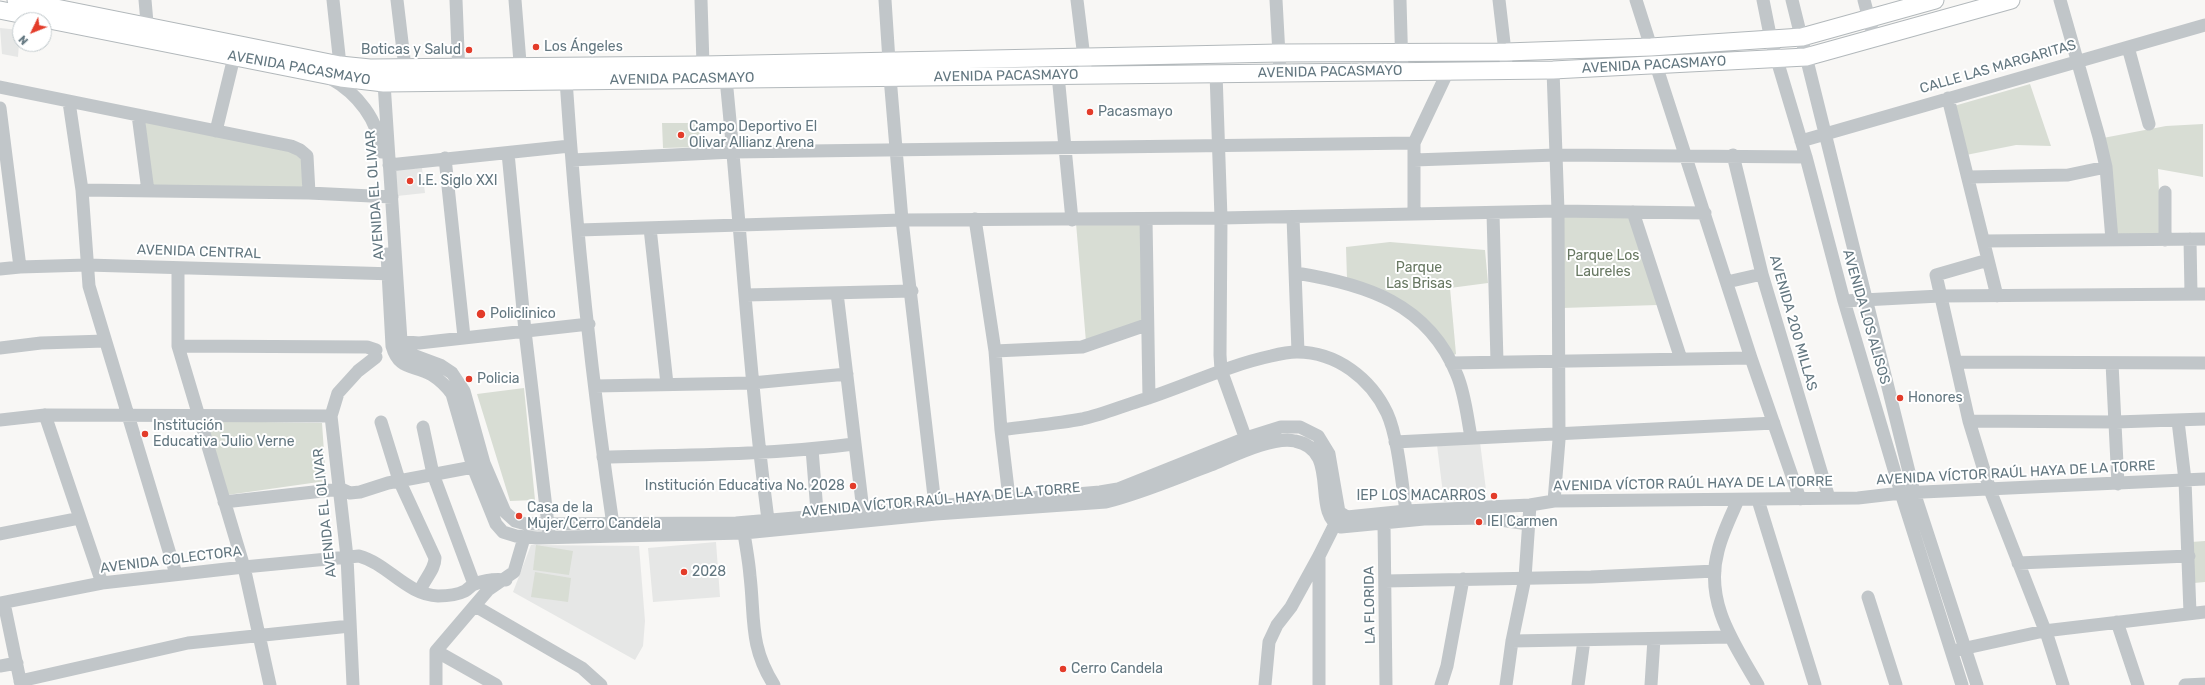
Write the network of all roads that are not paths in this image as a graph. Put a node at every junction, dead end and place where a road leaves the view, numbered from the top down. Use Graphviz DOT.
graph roads {
  1 [pos="16,0"];
  2 [pos="145,0"];
  3 [pos="334,0"];
  4 [pos="397,0"];
  5 [pos="456,0"];
  6 [pos="515,0"];
  7 [pos="701,0"];
  8 [pos="885,0"];
  9 [pos="1077,0"];
  10 [pos="1276,0"];
  11 [pos="1400,0"];
  12 [pos="1499,0"];
  13 [pos="1636,0"];
  14 [pos="1763,0"];
  15 [pos="1792,0"];
  16 [pos="1864,0"];
  17 [pos="1935,0"];
  18 [pos="2011,0"];
  19 [pos="2060,0"];
  20 [pos="0,10"];
  21 [pos="1868,18"];
  22 [pos="2205,25"];
  23 [pos="148,33"];
  24 [pos="1802,37"];
  25 [pos="1874,38"];
  26 [pos="1771,40"];
  27 [pos="1651,47"];
  28 [pos="2128,47"];
  29 [pos="1506,52"];
  30 [pos="1279,53"];
  31 [pos="1401,53"];
  32 [pos="234,57"];
  33 [pos="1084,57"];
  34 [pos="1806,57"];
  35 [pos="1776,59"];
  36 [pos="2077,61"];
  37 [pos="1656,64"];
  38 [pos="703,65"];
  39 [pos="890,69"];
  40 [pos="1507,70"];
  41 [pos="1553,70"];
  42 [pos="340,71"];
  43 [pos="1402,71"];
  44 [pos="1448,71"];
  45 [pos="1216,73"];
  46 [pos="1280,73"];
  47 [pos="459,74"];
  48 [pos="521,74"];
  49 [pos="324,75"];
  50 [pos="406,75"];
  51 [pos="1058,75"];
  52 [pos="1086,75"];
  53 [pos="726,78"];
  54 [pos="566,80"];
  55 [pos="384,83"];
  56 [pos="0,87"];
  57 [pos="1948,98"];
  58 [pos="69,102"];
  59 [pos="0,108"];
  60 [pos="138,115"];
  61 [pos="2149,124"];
  62 [pos="1,131"];
  63 [pos="216,131"];
  64 [pos="1824,134"];
  65 [pos="1801,141"];
  66 [pos="1414,143"];
  67 [pos="1219,145"];
  68 [pos="570,146"];
  69 [pos="1065,147"];
  70 [pos="895,149"];
  71 [pos="733,152"];
  72 [pos="508,153"];
  73 [pos="1556,155"];
  74 [pos="1685,155"];
  75 [pos="1733,155"];
  76 [pos="1806,157"];
  77 [pos="445,158"];
  78 [pos="572,160"];
  79 [pos="1414,160"];
  80 [pos="389,165"];
  81 [pos="2106,167"];
  82 [pos="1969,177"];
  83 [pos="82,190"];
  84 [pos="148,191"];
  85 [pos="2165,192"];
  86 [pos="308,193"];
  87 [pos="6,194"];
  88 [pos="388,197"];
  89 [pos="1558,211"];
  90 [pos="1633,212"];
  91 [pos="1414,213"];
  92 [pos="1493,213"];
  93 [pos="1705,213"];
  94 [pos="1293,217"];
  95 [pos="1221,218"];
  96 [pos="975,219"];
  97 [pos="1146,219"];
  98 [pos="902,220"];
  99 [pos="1072,220"];
  100 [pos="740,225"];
  101 [pos="650,228"];
  102 [pos="579,230"];
  103 [pos="2205,239"];
  104 [pos="2112,240"];
  105 [pos="2165,240"];
  106 [pos="2190,240"];
  107 [pos="1984,241"];
  108 [pos="1988,260"];
  109 [pos="88,264"];
  110 [pos="20,267"];
  111 [pos="178,268"];
  112 [pos="0,269"];
  113 [pos="1296,273"];
  114 [pos="392,274"];
  115 [pos="1762,274"];
  116 [pos="1727,282"];
  117 [pos="912,291"];
  118 [pos="837,293"];
  119 [pos="2192,294"];
  120 [pos="2205,294"];
  121 [pos="746,295"];
  122 [pos="1940,296"];
  123 [pos="1997,296"];
  124 [pos="1866,300"];
  125 [pos="1844,301"];
  126 [pos="589,324"];
  127 [pos="1146,325"];
  128 [pos="524,331"];
  129 [pos="464,338"];
  130 [pos="105,341"];
  131 [pos="178,346"];
  132 [pos="0,348"];
  133 [pos="390,351"];
  134 [pos="995,351"];
  135 [pos="1298,352"];
  136 [pos="1751,358"];
  137 [pos="1680,359"];
  138 [pos="1558,361"];
  139 [pos="1497,362"];
  140 [pos="1956,362"];
  141 [pos="2112,362"];
  142 [pos="1451,363"];
  143 [pos="2205,363"];
  144 [pos="1222,370"];
  145 [pos="847,374"];
  146 [pos="752,383"];
  147 [pos="667,384"];
  148 [pos="595,386"];
  149 [pos="1149,398"];
  150 [pos="127,414"];
  151 [pos="45,415"];
  152 [pos="198,416"];
  153 [pos="331,416"];
  154 [pos="2205,419"];
  155 [pos="0,420"];
  156 [pos="2178,420"];
  157 [pos="1969,421"];
  158 [pos="381,422"];
  159 [pos="2116,422"];
  160 [pos="1774,423"];
  161 [pos="423,427"];
  162 [pos="1001,430"];
  163 [pos="1558,433"];
  164 [pos="1471,437"];
  165 [pos="1395,442"];
  166 [pos="854,444"];
  167 [pos="1248,444"];
  168 [pos="812,449"];
  169 [pos="759,452"];
  170 [pos="603,458"];
  171 [pos="473,467"];
  172 [pos="433,474"];
  173 [pos="2205,479"];
  174 [pos="399,480"];
  175 [pos="2185,480"];
  176 [pos="2118,484"];
  177 [pos="341,488"];
  178 [pos="1990,490"];
  179 [pos="1914,492"];
  180 [pos="1901,493"];
  181 [pos="1829,498"];
  182 [pos="1800,499"];
  183 [pos="1738,500"];
  184 [pos="1758,500"];
  185 [pos="1554,501"];
  186 [pos="224,502"];
  187 [pos="1010,503"];
  188 [pos="935,504"];
  189 [pos="1530,505"];
  190 [pos="1406,511"];
  191 [pos="864,516"];
  192 [pos="80,518"];
  193 [pos="818,520"];
  194 [pos="1384,523"];
  195 [pos="769,524"];
  196 [pos="1335,524"];
  197 [pos="1528,524"];
  198 [pos="614,530"];
  199 [pos="549,532"];
  200 [pos="744,533"];
  201 [pos="0,534"];
  202 [pos="524,538"];
  203 [pos="1319,556"];
  204 [pos="2189,556"];
  205 [pos="348,557"];
  206 [pos="2018,563"];
  207 [pos="244,567"];
  208 [pos="1715,571"];
  209 [pos="176,574"];
  210 [pos="1525,578"];
  211 [pos="1463,579"];
  212 [pos="506,580"];
  213 [pos="1385,581"];
  214 [pos="102,583"];
  215 [pos="474,584"];
  216 [pos="420,591"];
  217 [pos="1868,598"];
  218 [pos="2,603"];
  219 [pos="475,606"];
  220 [pos="2205,612"];
  221 [pos="2190,613"];
  222 [pos="2117,622"];
  223 [pos="350,626"];
  224 [pos="2044,631"];
  225 [pos="259,636"];
  226 [pos="1731,637"];
  227 [pos="1654,639"];
  228 [pos="1584,640"];
  229 [pos="1512,641"];
  230 [pos="1966,649"];
  231 [pos="436,651"];
  232 [pos="1952,652"];
  233 [pos="17,663"];
  234 [pos="0,666"];
  235 [pos="21,683"];
  236 [pos="2205,684"];
  237 [pos="270,685"];
  238 [pos="353,685"];
  239 [pos="436,685"];
  240 [pos="494,685"];
  241 [pos="601,685"];
  242 [pos="774,685"];
  243 [pos="1265,685"];
  244 [pos="1319,685"];
  245 [pos="1386,685"];
  246 [pos="1441,685"];
  247 [pos="1506,685"];
  248 [pos="1578,685"];
  249 [pos="1651,685"];
  250 [pos="1758,685"];
  251 [pos="1815,685"];
  252 [pos="1896,685"];
  253 [pos="1962,685"];
  254 [pos="1977,685"];
  255 [pos="2062,685"];
  256 [pos="2138,685"];
  257 [pos="2185,685"];
  1 -- 23 [label="main road, AVENIDA PACASMAYO"];
  2 -- 23 [label="street"];
  3 -- 42 [label="street"];
  4 -- 50 [label="street"];
  5 -- 47 [label="street"];
  6 -- 48 [label="street"];
  7 -- 38 [label="street"];
  8 -- 39 [label="street"];
  9 -- 33 [label="street"];
  10 -- 30 [label="street"];
  11 -- 31 [label="street"];
  12 -- 29 [label="street"];
  13 -- 27 [label="street"];
  14 -- 26 [label="street, AVENIDA LOS ALISOS"];
  15 -- 24 [label="street, AVENIDA LOS ALISOS"];
  16 -- 21 [label="street"];
  17 -- 21 [label="main road, AVENIDA PACASMAYO"];
  18 -- 25 [label="main road, AVENIDA PACASMAYO"];
  19 -- 36 [label="street"];
  20 -- 23 [label="main road, AVENIDA PACASMAYO"];
  21 -- 24 [label="main road, AVENIDA PACASMAYO"];
  21 -- 25 [label="street"];
  22 -- 28 [label="street, CALLE LAS MARGARITAS"];
  23 -- 32 [label="main road, AVENIDA PACASMAYO"];
  23 -- 42 [label="main road, AVENIDA PACASMAYO"];
  24 -- 26 [label="main road, AVENIDA PACASMAYO"];
  24 -- 34 [label="street, AVENIDA LOS ALISOS"];
  25 -- 34 [label="main road, AVENIDA PACASMAYO"];
  26 -- 27 [label="main road, AVENIDA PACASMAYO"];
  26 -- 35 [label="street, AVENIDA LOS ALISOS"];
  27 -- 29 [label="main road, AVENIDA PACASMAYO"];
  28 -- 36 [label="street, CALLE LAS MARGARITAS"];
  28 -- 61 [label="street"];
  29 -- 31 [label="main road, AVENIDA PACASMAYO"];
  29 -- 40 [label="street"];
  30 -- 31 [label="main road, AVENIDA PACASMAYO"];
  30 -- 33 [label="main road, AVENIDA PACASMAYO"];
  30 -- 46 [label="street"];
  31 -- 43 [label="street"];
  32 -- 49 [label="main road, AVENIDA PACASMAYO"];
  32 -- 63 [label="street"];
  33 -- 39 [label="main road, AVENIDA PACASMAYO"];
  33 -- 52 [label="street"];
  34 -- 35 [label="main road, AVENIDA PACASMAYO"];
  34 -- 64 [label="street, AVENIDA LOS ALISOS"];
  35 -- 37 [label="main road, AVENIDA PACASMAYO"];
  35 -- 65 [label="street, AVENIDA LOS ALISOS"];
  36 -- 57 [label="street, CALLE LAS MARGARITAS"];
  36 -- 81 [label="street"];
  37 -- 41 [label="main road, AVENIDA PACASMAYO"];
  37 -- 74 [label="street"];
  38 -- 39 [label="main road, AVENIDA PACASMAYO"];
  38 -- 48 [label="main road, AVENIDA PACASMAYO"];
  39 -- 51 [label="main road, AVENIDA PACASMAYO"];
  39 -- 53 [label="main road, AVENIDA PACASMAYO"];
  39 -- 70 [label="street"];
  40 -- 41 [label="main road, AVENIDA PACASMAYO"];
  40 -- 44 [label="main road, AVENIDA PACASMAYO"];
  41 -- 73 [label="street"];
  42 -- 49 [label="main road, AVENIDA PACASMAYO"];
  42 -- 50 [label="main road"];
  42 -- 55 [label="main road, AVENIDA PACASMAYO"];
  43 -- 44 [label="main road, AVENIDA PACASMAYO"];
  43 -- 46 [label="main road, AVENIDA PACASMAYO"];
  44 -- 66 [label="street"];
  45 -- 46 [label="main road, AVENIDA PACASMAYO"];
  45 -- 52 [label="main road, AVENIDA PACASMAYO"];
  45 -- 67 [label="street"];
  47 -- 48 [label="main road, AVENIDA PACASMAYO"];
  47 -- 50 [label="main road, AVENIDA PACASMAYO"];
  48 -- 54 [label="main road, AVENIDA PACASMAYO"];
  49 -- 88 [label="street"];
  50 -- 55 [label="main road, AVENIDA PACASMAYO"];
  51 -- 52 [label="main road, AVENIDA PACASMAYO"];
  51 -- 69 [label="street"];
  53 -- 54 [label="main road, AVENIDA PACASMAYO"];
  53 -- 71 [label="street"];
  54 -- 68 [label="street"];
  55 -- 80 [label="street, AVENIDA EL OLIVAR"];
  56 -- 58 [label="street"];
  57 -- 64 [label="street, CALLE LAS MARGARITAS"];
  57 -- 82 [label="street"];
  58 -- 60 [label="street"];
  58 -- 83 [label="street"];
  59 -- 62 [label="street"];
  60 -- 63 [label="street"];
  60 -- 84 [label="street"];
  62 -- 87 [label="street"];
  63 -- 86 [label="street"];
  64 -- 65 [label="street, CALLE LAS MARGARITAS"];
  64 -- 124 [label="street, AVENIDA LOS ALISOS"];
  65 -- 76 [label="street, AVENIDA LOS ALISOS"];
  66 -- 67 [label="street"];
  66 -- 79 [label="street"];
  67 -- 69 [label="street"];
  67 -- 95 [label="street"];
  68 -- 72 [label="street"];
  68 -- 78 [label="street"];
  69 -- 70 [label="street"];
  69 -- 99 [label="street"];
  70 -- 71 [label="street"];
  70 -- 98 [label="street"];
  71 -- 78 [label="street"];
  71 -- 100 [label="street"];
  72 -- 77 [label="street"];
  72 -- 128 [label="street"];
  73 -- 74 [label="street"];
  73 -- 79 [label="street"];
  73 -- 89 [label="street"];
  74 -- 75 [label="street"];
  74 -- 93 [label="street"];
  75 -- 76 [label="street"];
  75 -- 115 [label="street, AVENIDA 200 MILLAS"];
  76 -- 125 [label="street, AVENIDA LOS ALISOS"];
  77 -- 80 [label="street"];
  77 -- 129 [label="street"];
  78 -- 102 [label="street"];
  79 -- 91 [label="street"];
  80 -- 88 [label="street, AVENIDA EL OLIVAR"];
  81 -- 82 [label="street"];
  81 -- 104 [label="street"];
  82 -- 107 [label="street"];
  83 -- 84 [label="street"];
  83 -- 109 [label="street"];
  84 -- 86 [label="street"];
  85 -- 105 [label="street"];
  86 -- 88 [label="street"];
  87 -- 110 [label="street"];
  88 -- 114 [label="street, AVENIDA EL OLIVAR"];
  89 -- 90 [label="street"];
  89 -- 92 [label="street"];
  89 -- 138 [label="street"];
  90 -- 93 [label="street"];
  90 -- 137 [label="street"];
  91 -- 92 [label="street"];
  91 -- 94 [label="street"];
  92 -- 139 [label="street"];
  93 -- 116 [label="street"];
  94 -- 95 [label="street"];
  94 -- 113 [label="street"];
  95 -- 97 [label="street"];
  95 -- 144 [label="street"];
  96 -- 98 [label="street"];
  96 -- 99 [label="street"];
  96 -- 134 [label="street"];
  97 -- 99 [label="street"];
  97 -- 127 [label="street"];
  98 -- 100 [label="street"];
  98 -- 117 [label="street"];
  100 -- 101 [label="street"];
  100 -- 121 [label="street"];
  101 -- 102 [label="street"];
  101 -- 147 [label="street"];
  102 -- 126 [label="street"];
  103 -- 106 [label="street"];
  104 -- 105 [label="street"];
  104 -- 107 [label="street"];
  105 -- 106 [label="street"];
  106 -- 119 [label="street"];
  107 -- 108 [label="street"];
  108 -- 122 [label="street"];
  108 -- 123 [label="street"];
  109 -- 110 [label="street, AVENIDA CENTRAL"];
  109 -- 111 [label="street, AVENIDA CENTRAL"];
  109 -- 130 [label="street"];
  110 -- 112 [label="street, AVENIDA CENTRAL"];
  111 -- 114 [label="street, AVENIDA CENTRAL"];
  111 -- 131 [label="street"];
  113 -- 135 [label="street"];
  113 -- 142 [label="street"];
  114 -- 133 [label="street, AVENIDA EL OLIVAR"];
  115 -- 116 [label="street"];
  115 -- 181 [label="street, AVENIDA 200 MILLAS"];
  116 -- 136 [label="street"];
  117 -- 118 [label="street"];
  117 -- 188 [label="street"];
  118 -- 121 [label="street"];
  118 -- 145 [label="street"];
  119 -- 120 [label="street"];
  119 -- 123 [label="street"];
  121 -- 146 [label="street"];
  122 -- 123 [label="street"];
  122 -- 124 [label="street"];
  122 -- 140 [label="street"];
  124 -- 125 [label="street"];
  124 -- 179 [label="street, AVENIDA LOS ALISOS"];
  125 -- 180 [label="street, AVENIDA LOS ALISOS"];
  126 -- 128 [label="street"];
  126 -- 148 [label="street"];
  127 -- 134 [label="street"];
  127 -- 149 [label="street"];
  128 -- 129 [label="street"];
  128 -- 199 [label="street"];
  129 -- 133 [label="street"];
  130 -- 132 [label="street"];
  130 -- 150 [label="street"];
  131 -- 133 [label="street"];
  131 -- 152 [label="street"];
  133 -- 153 [label="street, AVENIDA EL OLIVAR"];
  133 -- 171 [label="street"];
  133 -- 199 [label="street"];
  134 -- 162 [label="street"];
  135 -- 144 [label="street"];
  135 -- 165 [label="street"];
  136 -- 137 [label="street"];
  136 -- 160 [label="street"];
  137 -- 138 [label="street"];
  138 -- 139 [label="street"];
  138 -- 163 [label="street"];
  139 -- 142 [label="street"];
  140 -- 141 [label="street"];
  140 -- 157 [label="street"];
  141 -- 143 [label="street"];
  141 -- 159 [label="street"];
  142 -- 164 [label="street"];
  144 -- 149 [label="street"];
  144 -- 167 [label="street"];
  145 -- 146 [label="street"];
  145 -- 166 [label="street"];
  146 -- 147 [label="street"];
  146 -- 169 [label="street"];
  147 -- 148 [label="street"];
  148 -- 170 [label="street"];
  149 -- 162 [label="street"];
  150 -- 151 [label="street"];
  150 -- 152 [label="street"];
  150 -- 209 [label="street"];
  151 -- 155 [label="street"];
  151 -- 192 [label="street"];
  152 -- 153 [label="street"];
  152 -- 186 [label="street"];
  153 -- 177 [label="street, AVENIDA EL OLIVAR"];
  154 -- 156 [label="street"];
  156 -- 159 [label="street"];
  156 -- 175 [label="street"];
  157 -- 159 [label="street"];
  157 -- 178 [label="street"];
  158 -- 174 [label="street"];
  159 -- 176 [label="street"];
  160 -- 163 [label="street"];
  160 -- 182 [label="street"];
  161 -- 172 [label="street"];
  162 -- 187 [label="street"];
  163 -- 164 [label="street"];
  163 -- 185 [label="street"];
  164 -- 165 [label="street"];
  165 -- 190 [label="street"];
  166 -- 168 [label="street"];
  166 -- 191 [label="street"];
  167 -- 187 [label="street"];
  167 -- 190 [label="street, AVENIDA VÍCTOR RAÚL HAYA DE LA TORRE"];
  167 -- 196 [label="street"];
  168 -- 169 [label="street"];
  168 -- 193 [label="street"];
  169 -- 170 [label="street"];
  169 -- 195 [label="street"];
  170 -- 198 [label="street"];
  171 -- 172 [label="street"];
  171 -- 202 [label="street"];
  172 -- 174 [label="street"];
  172 -- 215 [label="street"];
  173 -- 175 [label="street, AVENIDA VÍCTOR RAÚL HAYA DE LA TORRE"];
  174 -- 177 [label="street"];
  174 -- 216 [label="street"];
  175 -- 176 [label="street, AVENIDA VÍCTOR RAÚL HAYA DE LA TORRE"];
  175 -- 204 [label="street"];
  176 -- 178 [label="street, AVENIDA VÍCTOR RAÚL HAYA DE LA TORRE"];
  177 -- 186 [label="street"];
  177 -- 205 [label="street, AVENIDA EL OLIVAR"];
  178 -- 179 [label="street, AVENIDA VÍCTOR RAÚL HAYA DE LA TORRE"];
  178 -- 206 [label="street"];
  179 -- 180 [label="street, AVENIDA VÍCTOR RAÚL HAYA DE LA TORRE"];
  179 -- 230 [label="street, AVENIDA LOS ALISOS"];
  180 -- 181 [label="street, AVENIDA VÍCTOR RAÚL HAYA DE LA TORRE"];
  180 -- 232 [label="street, AVENIDA LOS ALISOS"];
  181 -- 182 [label="street, AVENIDA VÍCTOR RAÚL HAYA DE LA TORRE"];
  182 -- 184 [label="street, AVENIDA VÍCTOR RAÚL HAYA DE LA TORRE"];
  183 -- 184 [label="street, AVENIDA VÍCTOR RAÚL HAYA DE LA TORRE"];
  183 -- 185 [label="street, AVENIDA VÍCTOR RAÚL HAYA DE LA TORRE"];
  183 -- 208 [label="street"];
  184 -- 251 [label="street"];
  185 -- 189 [label="street, AVENIDA VÍCTOR RAÚL HAYA DE LA TORRE"];
  186 -- 207 [label="street"];
  187 -- 188 [label="street"];
  187 -- 191 [label="street, AVENIDA VÍCTOR RAÚL HAYA DE LA TORRE"];
  188 -- 191 [label="street"];
  189 -- 190 [label="street, AVENIDA VÍCTOR RAÚL HAYA DE LA TORRE"];
  189 -- 197 [label="street"];
  191 -- 193 [label="street"];
  192 -- 201 [label="street"];
  192 -- 214 [label="street"];
  193 -- 195 [label="street"];
  194 -- 196 [label="street"];
  194 -- 197 [label="street"];
  194 -- 213 [label="street, LA FLORIDA"];
  195 -- 198 [label="street"];
  195 -- 200 [label="street"];
  196 -- 203 [label="street"];
  197 -- 210 [label="street"];
  198 -- 199 [label="street"];
  198 -- 200 [label="street"];
  199 -- 202 [label="street"];
  200 -- 242 [label="street"];
  202 -- 212 [label="street"];
  203 -- 243 [label="street"];
  203 -- 244 [label="street"];
  204 -- 206 [label="street"];
  204 -- 221 [label="street"];
  205 -- 207 [label="street, AVENIDA COLECTORA"];
  205 -- 216 [label="street, AVENIDA COLECTORA"];
  205 -- 223 [label="street, AVENIDA EL OLIVAR"];
  206 -- 224 [label="street"];
  207 -- 209 [label="street, AVENIDA COLECTORA"];
  207 -- 225 [label="street"];
  208 -- 210 [label="street"];
  208 -- 226 [label="street"];
  209 -- 214 [label="street, AVENIDA COLECTORA"];
  210 -- 211 [label="street"];
  210 -- 229 [label="street"];
  211 -- 213 [label="street"];
  211 -- 246 [label="street"];
  212 -- 215 [label="street, AVENIDA COLECTORA"];
  212 -- 219 [label="street"];
  213 -- 245 [label="street, LA FLORIDA"];
  214 -- 218 [label="street, AVENIDA COLECTORA"];
  215 -- 216 [label="street, AVENIDA COLECTORA"];
  217 -- 252 [label="street"];
  218 -- 233 [label="street"];
  219 -- 231 [label="street"];
  219 -- 241 [label="street"];
  220 -- 221 [label="street"];
  221 -- 222 [label="street"];
  222 -- 224 [label="street"];
  222 -- 256 [label="street"];
  223 -- 225 [label="street"];
  223 -- 238 [label="street, AVENIDA EL OLIVAR"];
  224 -- 230 [label="street"];
  224 -- 255 [label="street"];
  225 -- 235 [label="street"];
  225 -- 237 [label="street"];
  226 -- 227 [label="street"];
  226 -- 250 [label="street"];
  227 -- 228 [label="street"];
  227 -- 249 [label="street"];
  228 -- 229 [label="street"];
  228 -- 248 [label="street"];
  229 -- 247 [label="street"];
  230 -- 232 [label="street"];
  230 -- 254 [label="street, AVENIDA LOS ALISOS"];
  231 -- 239 [label="street"];
  231 -- 240 [label="street"];
  232 -- 253 [label="street, AVENIDA LOS ALISOS"];
  233 -- 234 [label="street"];
  233 -- 235 [label="street"];
  236 -- 257 [label="street"];
}
